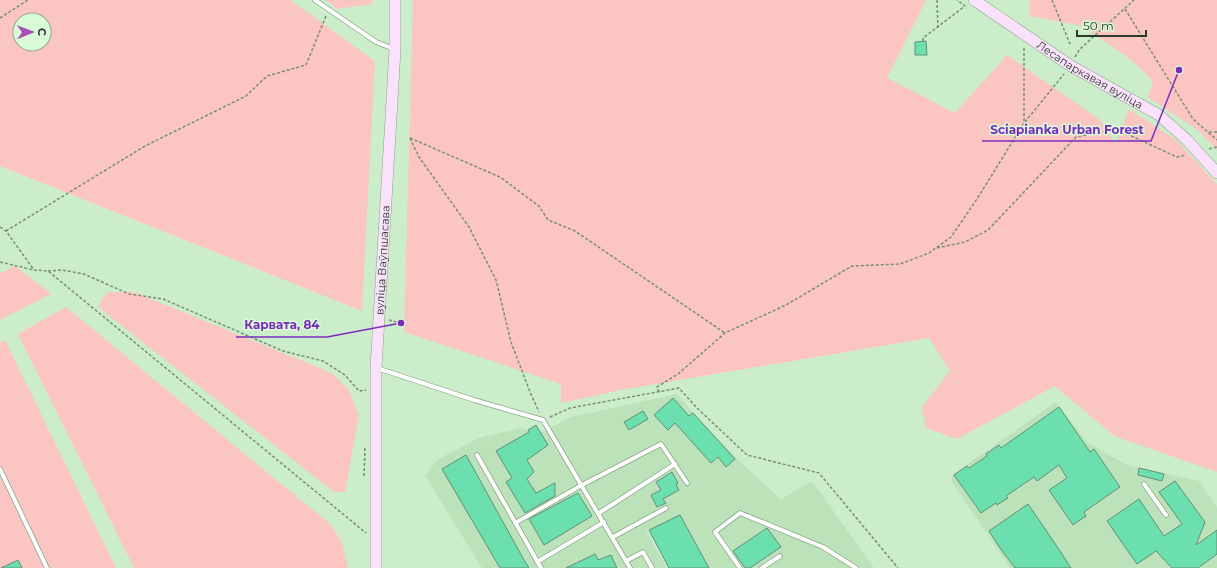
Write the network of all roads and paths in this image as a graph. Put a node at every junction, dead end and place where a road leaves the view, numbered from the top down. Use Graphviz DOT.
graph roads {
  1 [pos="28,0"];
  2 [pos="315,0"];
  3 [pos="395,0"];
  4 [pos="936,0"];
  5 [pos="957,0"];
  6 [pos="974,0"];
  7 [pos="1052,0"];
  8 [pos="1134,0"];
  9 [pos="1124,9"];
  10 [pos="328,10"];
  11 [pos="0,18"];
  12 [pos="938,28"];
  13 [pos="1023,35"];
  14 [pos="923,41"];
  15 [pos="1070,44"];
  16 [pos="395,50"];
  17 [pos="1071,66"];
  18 [pos="1024,123"];
  19 [pos="1209,132"];
  20 [pos="1217,132"];
  21 [pos="1217,140"];
  22 [pos="1217,147"];
  23 [pos="1199,152"];
  24 [pos="1217,173"];
  25 [pos="0,227"];
  26 [pos="6,232"];
  27 [pos="935,249"];
  28 [pos="0,262"];
  29 [pos="34,270"];
  30 [pos="48,271"];
  31 [pos="725,333"];
  32 [pos="376,368"];
  33 [pos="367,390"];
  34 [pos="659,392"];
  35 [pos="543,420"];
  36 [pos="477,455"];
  37 [pos="675,464"];
  38 [pos="0,469"];
  39 [pos="687,483"];
  40 [pos="1144,484"];
  41 [pos="582,485"];
  42 [pos="666,508"];
  43 [pos="599,513"];
  44 [pos="1166,515"];
  45 [pos="604,522"];
  46 [pos="516,523"];
  47 [pos="613,537"];
  48 [pos="375,541"];
  49 [pos="780,556"];
  50 [pos="626,561"];
  51 [pos="537,562"];
  52 [pos="47,568"];
  53 [pos="376,568"];
  54 [pos="541,568"];
  55 [pos="630,568"];
  56 [pos="652,568"];
  57 [pos="740,568"];
  58 [pos="762,568"];
  59 [pos="856,568"];
  60 [pos="898,568"];
  1 -- 11 [label="path"];
  2 -- 10 [label="lane"];
  3 -- 16 [label="main road, вуліца Ваўпшасава"];
  4 -- 12 [label="path"];
  5 -- 12 [label="path"];
  6 -- 13 [label="main road, Лесапаркавая вуліца"];
  7 -- 15 [label="path"];
  8 -- 9 [label="path"];
  9 -- 17 [label="path"];
  9 -- 19 [label="path"];
  10 -- 16 [label="lane"];
  10 -- 26 [label="path"];
  12 -- 14 [label="path"];
  13 -- 17 [label="main road, Лесапаркавая вуліца"];
  13 -- 18 [label="path"];
  16 -- 32 [label="main road, вуліца Ваўпшасава"];
  17 -- 18 [label="path"];
  17 -- 23 [label="main road, Лесапаркавая вуліца"];
  18 -- 27 [label="path"];
  19 -- 20 [label="path"];
  19 -- 21 [label="path"];
  22 -- 23 [label="path"];
  23 -- 24 [label="main road, Лесапаркавая вуліца"];
  23 -- 27 [label="path"];
  25 -- 26 [label="path"];
  26 -- 29 [label="path"];
  27 -- 31 [label="path"];
  28 -- 29 [label="path"];
  29 -- 30 [label="path"];
  30 -- 33 [label="path"];
  30 -- 48 [label="path"];
  31 -- 34 [label="path"];
  31 -- 35 [label="path"];
  32 -- 35 [label="lane"];
  32 -- 48 [label="main road, вуліца Ваўпшасава"];
  34 -- 35 [label="path"];
  34 -- 60 [label="path"];
  35 -- 41 [label="lane"];
  36 -- 46 [label="lane"];
  37 -- 39 [label="lane"];
  37 -- 41 [label="lane"];
  37 -- 43 [label="lane"];
  38 -- 52 [label="lane"];
  40 -- 44 [label="lane"];
  41 -- 43 [label="lane"];
  41 -- 46 [label="lane"];
  42 -- 47 [label="lane"];
  43 -- 45 [label="lane"];
  45 -- 47 [label="lane"];
  45 -- 51 [label="lane"];
  46 -- 51 [label="lane"];
  47 -- 50 [label="lane"];
  48 -- 53 [label="main road, вуліца Ваўпшасава"];
  49 -- 58 [label="lane"];
  50 -- 55 [label="lane"];
  50 -- 56 [label="lane"];
  51 -- 54 [label="lane"];
  57 -- 59 [label="lane"];
}
